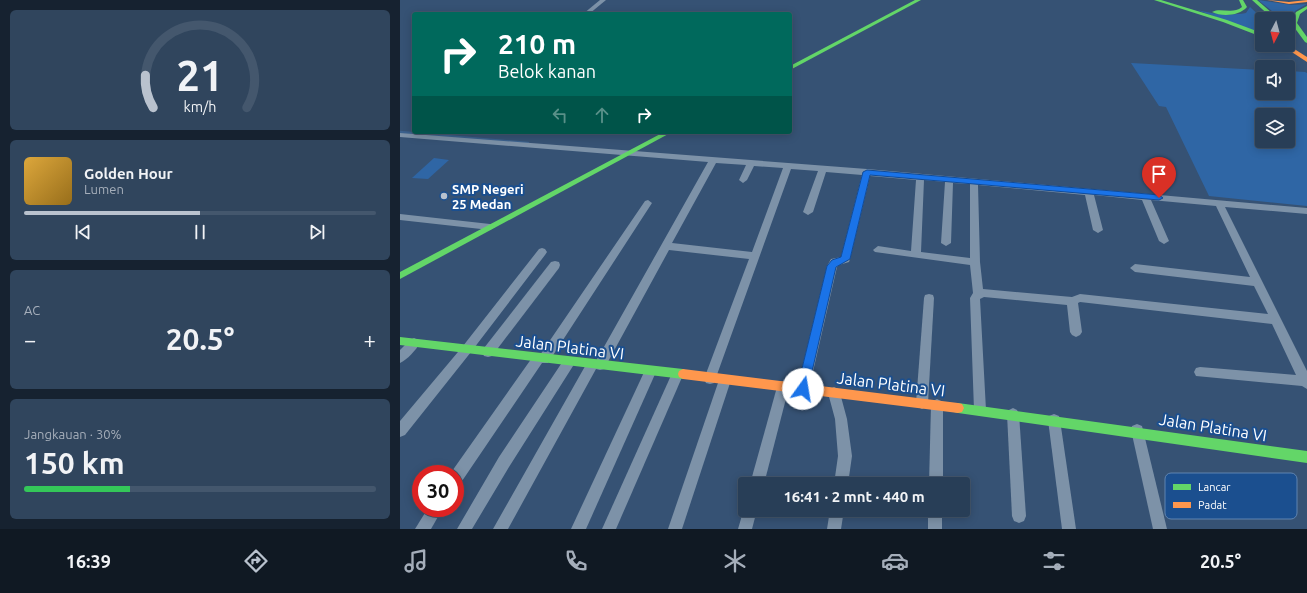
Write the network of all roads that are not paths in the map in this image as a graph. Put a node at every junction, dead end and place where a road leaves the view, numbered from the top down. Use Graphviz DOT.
graph roads {
  1 [pos="604,0"];
  2 [pos="919,0"];
  3 [pos="1156,0"];
  4 [pos="1169,0"];
  5 [pos="1241,0"];
  6 [pos="1244,0"];
  7 [pos="1254,0"];
  8 [pos="1269,0"];
  9 [pos="1307,1"];
  10 [pos="1307,7"];
  11 [pos="589,12"];
  12 [pos="1258,12"];
  13 [pos="1268,12"];
  14 [pos="1255,32"];
  15 [pos="1295,36"];
  16 [pos="1307,41"];
  17 [pos="1295,44"];
  18 [pos="1307,46"];
  19 [pos="1295,52"];
  20 [pos="1307,54"];
  21 [pos="1307,60"];
  22 [pos="792,67"];
  23 [pos="666,134"];
  24 [pos="401,136"];
  25 [pos="635,150"];
  26 [pos="713,160"];
  27 [pos="752,163"];
  28 [pos="788,166"];
  29 [pos="822,169"];
  30 [pos="867,172"];
  31 [pos="920,177"];
  32 [pos="743,180"];
  33 [pos="949,180"];
  34 [pos="974,182"];
  35 [pos="1089,192"];
  36 [pos="1145,196"];
  37 [pos="648,203"];
  38 [pos="1219,203"];
  39 [pos="1307,211"];
  40 [pos="808,212"];
  41 [pos="400,217"];
  42 [pos="490,227"];
  43 [pos="1098,230"];
  44 [pos="1164,241"];
  45 [pos="946,243"];
  46 [pos="667,246"];
  47 [pos="878,250"];
  48 [pos="542,252"];
  49 [pos="916,255"];
  50 [pos="755,256"];
  51 [pos="975,262"];
  52 [pos="555,265"];
  53 [pos="1135,268"];
  54 [pos="400,276"];
  55 [pos="1257,282"];
  56 [pos="978,294"];
  57 [pos="929,298"];
  58 [pos="1072,301"];
  59 [pos="1277,320"];
  60 [pos="1076,332"];
  61 [pos="400,341"];
  62 [pos="414,343"];
  63 [pos="467,349"];
  64 [pos="488,352"];
  65 [pos="400,358"];
  66 [pos="541,359"];
  67 [pos="570,362"];
  68 [pos="596,365"];
  69 [pos="650,372"];
  70 [pos="1200,372"];
  71 [pos="677,375"];
  72 [pos="710,379"];
  73 [pos="725,380"];
  74 [pos="1306,382"];
  75 [pos="783,387"];
  76 [pos="803,389"];
  77 [pos="834,393"];
  78 [pos="922,403"];
  79 [pos="937,404"];
  80 [pos="980,410"];
  81 [pos="1013,414"];
  82 [pos="1054,420"];
  83 [pos="1137,430"];
  84 [pos="400,431"];
  85 [pos="1307,457"];
  86 [pos="464,466"];
  87 [pos="759,477"];
  88 [pos="842,477"];
  89 [pos="936,477"];
  90 [pos="1019,516"];
  91 [pos="430,517"];
  92 [pos="748,517"];
  93 [pos="836,517"];
  94 [pos="935,517"];
  95 [pos="422,529"];
  96 [pos="464,529"];
  97 [pos="500,529"];
  98 [pos="578,529"];
  99 [pos="609,529"];
  100 [pos="675,529"];
  101 [pos="745,529"];
  102 [pos="834,529"];
  103 [pos="935,529"];
  104 [pos="1069,529"];
  105 [pos="1160,529"];
  1 -- 11 [label="street"];
  2 -- 22 [label="main road"];
  3 -- 14 [label="main road"];
  4 -- 5 [label="main road"];
  6 -- 12 [label="main road"];
  7 -- 13 [label="main road"];
  8 -- 9 [label="main road"];
  10 -- 16 [label="main road"];
  15 -- 18 [label="main road"];
  17 -- 20 [label="main road"];
  19 -- 21 [label="main road"];
  23 -- 25 [label="main road"];
  24 -- 25 [label="street"];
  25 -- 26 [label="street"];
  25 -- 42 [label="main road"];
  26 -- 27 [label="street"];
  26 -- 46 [label="street"];
  27 -- 28 [label="street"];
  27 -- 32 [label="street"];
  28 -- 29 [label="street"];
  28 -- 50 [label="street"];
  29 -- 30 [label="street"];
  29 -- 40 [label="street"];
  30 -- 31 [label="street"];
  30 -- 76 [label="street"];
  31 -- 33 [label="street"];
  31 -- 49 [label="street"];
  33 -- 34 [label="street"];
  33 -- 45 [label="street"];
  34 -- 35 [label="street"];
  34 -- 51 [label="street"];
  35 -- 36 [label="street"];
  35 -- 43 [label="street"];
  36 -- 38 [label="street"];
  36 -- 44 [label="street"];
  37 -- 66 [label="street"];
  38 -- 39 [label="street"];
  38 -- 55 [label="street"];
  41 -- 42 [label="street"];
  42 -- 54 [label="main road"];
  46 -- 50 [label="street"];
  46 -- 68 [label="street"];
  47 -- 49 [label="street"];
  48 -- 63 [label="street"];
  49 -- 51 [label="street"];
  50 -- 72 [label="street"];
  51 -- 56 [label="street"];
  52 -- 64 [label="street"];
  53 -- 55 [label="street"];
  55 -- 59 [label="street"];
  56 -- 58 [label="street"];
  56 -- 80 [label="street"];
  57 -- 78 [label="street"];
  58 -- 59 [label="street"];
  58 -- 60 [label="street"];
  59 -- 74 [label="street"];
  61 -- 62 [label="main road, Jalan Platina VI"];
  62 -- 63 [label="main road, Jalan Platina VI"];
  62 -- 65 [label="street"];
  63 -- 64 [label="main road, Jalan Platina VI"];
  63 -- 84 [label="street"];
  64 -- 66 [label="main road, Jalan Platina VI"];
  66 -- 67 [label="main road, Jalan Platina VI"];
  66 -- 86 [label="street"];
  67 -- 68 [label="main road, Jalan Platina VI"];
  67 -- 96 [label="street"];
  68 -- 69 [label="main road, Jalan Platina VI"];
  68 -- 97 [label="street"];
  69 -- 71 [label="main road, Jalan Platina VI"];
  69 -- 98 [label="street"];
  70 -- 74 [label="street"];
  71 -- 72 [label="main road, Jalan Platina VI"];
  71 -- 99 [label="street"];
  72 -- 73 [label="main road, Jalan Platina VI"];
  73 -- 75 [label="main road, Jalan Platina VI"];
  73 -- 100 [label="street"];
  75 -- 76 [label="main road, Jalan Platina VI"];
  75 -- 87 [label="street"];
  76 -- 77 [label="main road, Jalan Platina VI"];
  77 -- 78 [label="main road, Jalan Platina VI"];
  77 -- 88 [label="street"];
  78 -- 79 [label="main road, Jalan Platina VI"];
  79 -- 80 [label="main road, Jalan Platina VI"];
  79 -- 89 [label="street"];
  80 -- 81 [label="main road, Jalan Platina VI"];
  81 -- 82 [label="main road, Jalan Platina VI"];
  81 -- 90 [label="street"];
  82 -- 83 [label="main road, Jalan Platina VI"];
  82 -- 104 [label="street"];
  83 -- 85 [label="main road, Jalan Platina VI"];
  83 -- 105 [label="street"];
  91 -- 95 [label="street"];
  92 -- 101 [label="street"];
  93 -- 102 [label="street"];
  94 -- 103 [label="street"];
}
